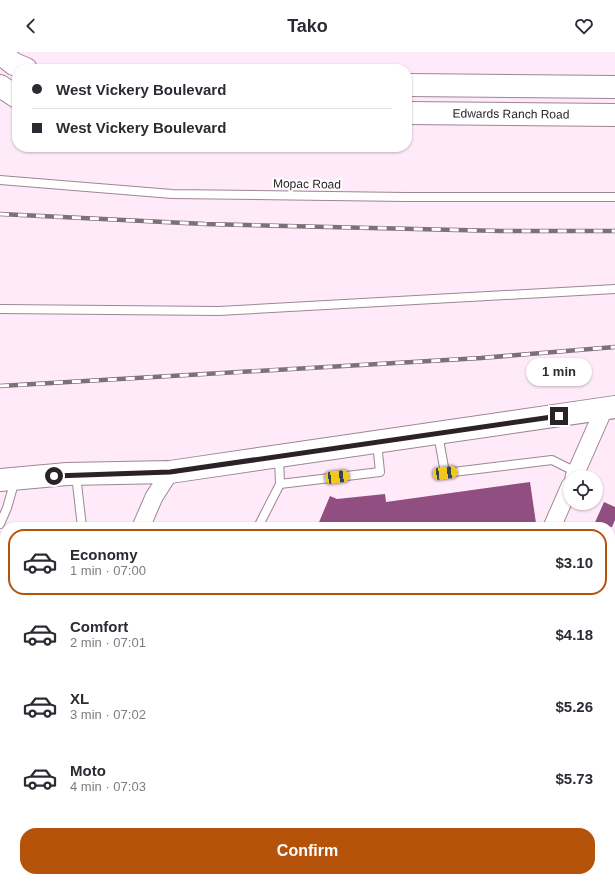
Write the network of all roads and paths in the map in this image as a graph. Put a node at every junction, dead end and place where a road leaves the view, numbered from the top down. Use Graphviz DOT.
graph roads {
  1 [pos="21,52"];
  2 [pos="0,53"];
  3 [pos="14,64"];
  4 [pos="30,64"];
  5 [pos="412,85"];
  6 [pos="0,86"];
  7 [pos="615,87"];
  8 [pos="12,94"];
  9 [pos="412,113"];
  10 [pos="615,115"];
  11 [pos="0,180"];
  12 [pos="615,197"];
  13 [pos="615,289"];
  14 [pos="0,309"];
  15 [pos="610,408"];
  16 [pos="438,433"];
  17 [pos="377,442"];
  18 [pos="279,456"];
  19 [pos="564,470"];
  20 [pos="577,470"];
  21 [pos="170,472"];
  22 [pos="76,474"];
  23 [pos="8,480"];
  24 [pos="280,484"];
  25 [pos="563,501"];
  26 [pos="1,522"];
  27 [pos="81,522"];
  28 [pos="143,522"];
  29 [pos="261,522"];
  30 [pos="554,522"];
  1 -- 4 [label="main road"];
  2 -- 3 [label="main road"];
  5 -- 7 [label="main road"];
  6 -- 8 [label="main road"];
  9 -- 10 [label="main road, Edwards Ranch Road"];
  11 -- 12 [label="lane, Mopac Road"];
  13 -- 14 [label="lane"];
  15 -- 16 [label="main road"];
  15 -- 20 [label="street"];
  16 -- 17 [label="main road"];
  16 -- 19 [label="lane"];
  17 -- 18 [label="main road"];
  17 -- 24 [label="lane"];
  18 -- 21 [label="main road"];
  18 -- 24 [label="lane"];
  21 -- 22 [label="main road"];
  21 -- 28 [label="street"];
  22 -- 23 [label="main road"];
  22 -- 27 [label="lane"];
  23 -- 26 [label="lane"];
  24 -- 29 [label="lane"];
  25 -- 30 [label="street"];
}
